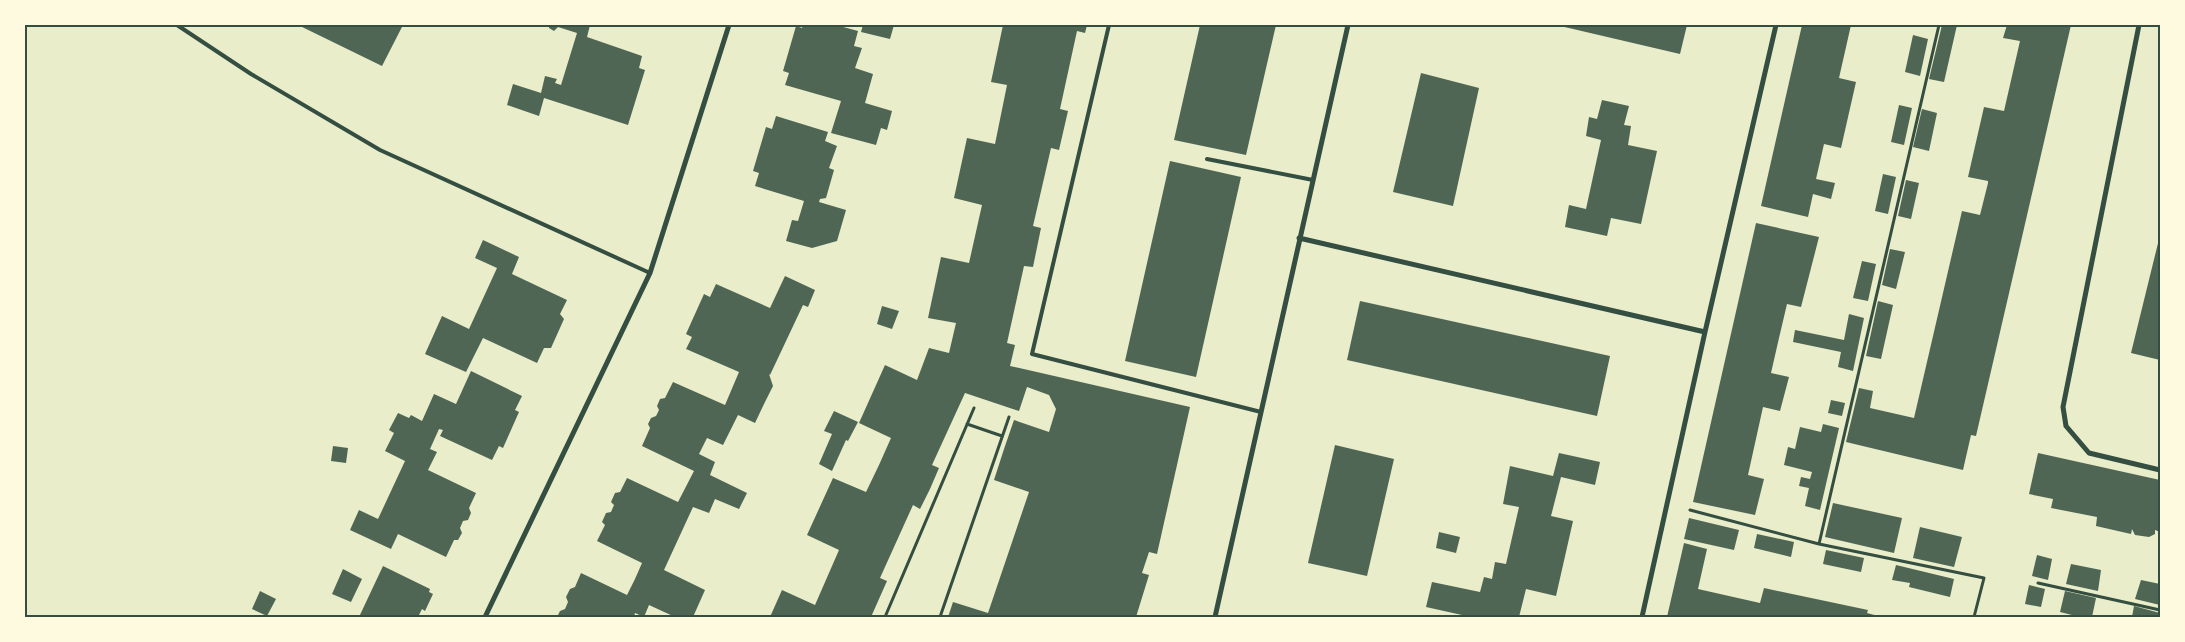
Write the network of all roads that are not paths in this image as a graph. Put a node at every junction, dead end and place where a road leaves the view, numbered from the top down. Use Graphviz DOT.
graph roads {
  1 [pos="177,25"];
  2 [pos="730,25"];
  3 [pos="1109,25"];
  4 [pos="1348,25"];
  5 [pos="1776,25"];
  6 [pos="2138,25"];
  7 [pos="1207,159"];
  8 [pos="1313,180"];
  9 [pos="1299,238"];
  10 [pos="650,273"];
  11 [pos="1705,332"];
  12 [pos="1261,412"];
  13 [pos="2160,470"];
  14 [pos="485,617"];
  15 [pos="1215,617"];
  16 [pos="1642,617"];
  1 -- 10 [label="lane"];
  2 -- 10 [label="street"];
  3 -- 12 [label="lane"];
  4 -- 8 [label="street"];
  5 -- 11 [label="street"];
  6 -- 13 [label="street"];
  7 -- 8 [label="lane"];
  8 -- 9 [label="street"];
  9 -- 11 [label="street"];
  9 -- 12 [label="street"];
  10 -- 14 [label="street"];
  11 -- 16 [label="street"];
  12 -- 15 [label="street"];
}
